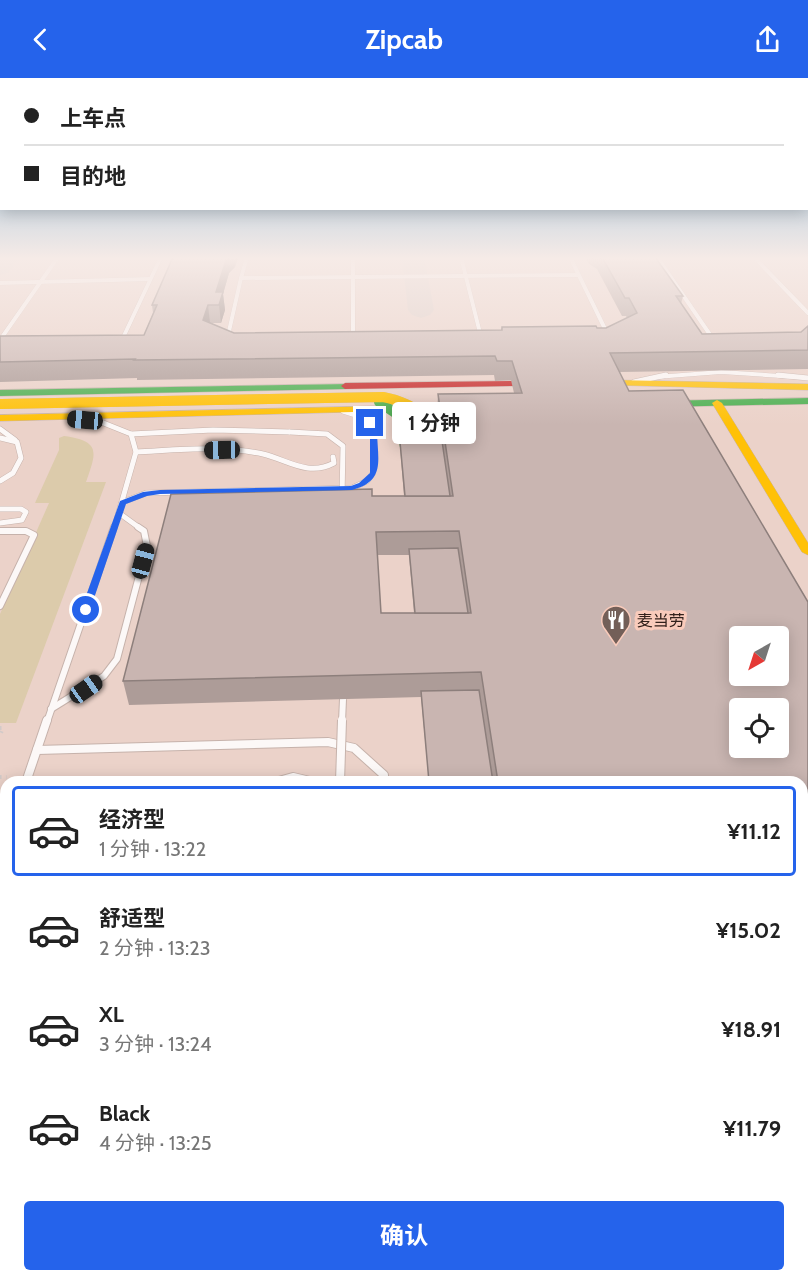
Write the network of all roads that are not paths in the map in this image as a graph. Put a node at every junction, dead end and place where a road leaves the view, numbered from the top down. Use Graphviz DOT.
graph roads {
  1 [pos="19,313"];
  2 [pos="135,313"];
  3 [pos="233,313"];
  4 [pos="353,313"];
  5 [pos="476,313"];
  6 [pos="598,313"];
  7 [pos="695,313"];
  8 [pos="0,340"];
  9 [pos="718,341"];
  10 [pos="603,342"];
  11 [pos="482,345"];
  12 [pos="229,346"];
  13 [pos="353,347"];
  14 [pos="116,349"];
  15 [pos="808,378"];
  16 [pos="612,383"];
  17 [pos="630,383"];
  18 [pos="512,384"];
  19 [pos="808,387"];
  20 [pos="354,396"];
  21 [pos="0,400"];
  22 [pos="808,401"];
  23 [pos="717,402"];
  24 [pos="646,404"];
  25 [pos="483,406"];
  26 [pos="330,409"];
  27 [pos="50,417"];
  28 [pos="0,418"];
  29 [pos="0,429"];
  30 [pos="131,434"];
  31 [pos="0,438"];
  32 [pos="16,442"];
  33 [pos="405,447"];
  34 [pos="430,447"];
  35 [pos="136,452"];
  36 [pos="333,457"];
  37 [pos="0,481"];
  38 [pos="342,501"];
  39 [pos="123,502"];
  40 [pos="0,509"];
  41 [pos="119,513"];
  42 [pos="0,523"];
  43 [pos="0,531"];
  44 [pos="803,534"];
  45 [pos="808,552"];
  46 [pos="0,606"];
  47 [pos="343,699"];
  48 [pos="51,709"];
  49 [pos="37,750"];
  50 [pos="28,776"];
  51 [pos="340,776"];
  52 [pos="384,776"];
  1 -- 8 [label="lane"];
  2 -- 14 [label="lane"];
  3 -- 12 [label="lane"];
  4 -- 13 [label="lane"];
  5 -- 11 [label="lane"];
  6 -- 10 [label="lane"];
  7 -- 9 [label="lane"];
  15 -- 17 [label="lane"];
  16 -- 17 [label="main road"];
  17 -- 19 [label="main road"];
  18 -- 21 [label="main road"];
  20 -- 21 [label="main road, bridge"];
  20 -- 33 [label="main road, bridge"];
  20 -- 34 [label="main road, bridge"];
  22 -- 23 [label="main road"];
  23 -- 24 [label="main road"];
  23 -- 44 [label="main road"];
  25 -- 26 [label="main road"];
  26 -- 27 [label="main road"];
  26 -- 39 [label="lane"];
  27 -- 28 [label="main road"];
  27 -- 30 [label="lane"];
  29 -- 32 [label="lane"];
  30 -- 35 [label="lane"];
  30 -- 38 [label="lane, bridge"];
  31 -- 32 [label="lane"];
  32 -- 37 [label="lane"];
  35 -- 36 [label="lane"];
  35 -- 39 [label="lane"];
  39 -- 41 [label="lane"];
  40 -- 42 [label="lane"];
  41 -- 48 [label="lane"];
  41 -- 48 [label="lane"];
  43 -- 46 [label="lane"];
  44 -- 45 [label="main road"];
  47 -- 51 [label="lane, bridge"];
  48 -- 49 [label="lane"];
  49 -- 50 [label="lane"];
  49 -- 52 [label="lane"];
}
